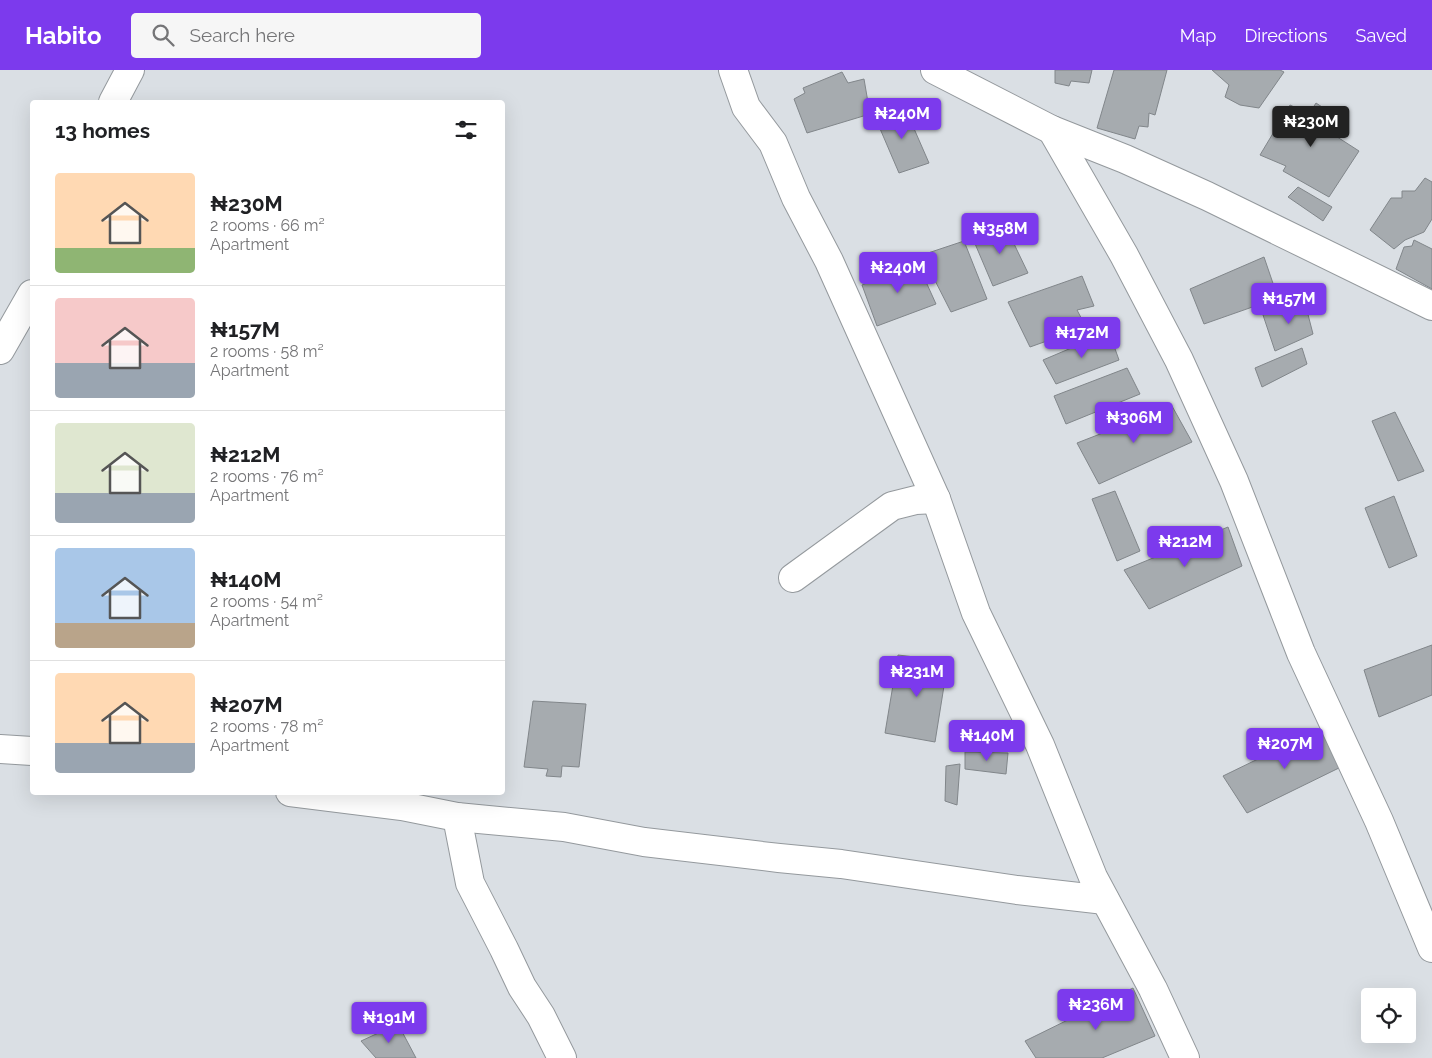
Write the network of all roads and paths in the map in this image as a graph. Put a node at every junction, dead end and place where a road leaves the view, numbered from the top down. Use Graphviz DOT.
graph roads {
  1 [pos="130,70"];
  2 [pos="733,70"];
  3 [pos="936,70"];
  4 [pos="114,100"];
  5 [pos="1052,130"];
  6 [pos="30,298"];
  7 [pos="1432,306"];
  8 [pos="0,350"];
  9 [pos="936,499"];
  10 [pos="792,578"];
  11 [pos="0,749"];
  12 [pos="30,751"];
  13 [pos="314,795"];
  14 [pos="457,817"];
  15 [pos="1105,900"];
  16 [pos="1432,948"];
  17 [pos="562,1058"];
  18 [pos="1185,1058"];
  1 -- 4 [label="street"];
  2 -- 9 [label="street"];
  3 -- 5 [label="street"];
  5 -- 7 [label="street"];
  5 -- 16 [label="street"];
  6 -- 8 [label="street"];
  9 -- 10 [label="street"];
  9 -- 15 [label="street"];
  11 -- 12 [label="street"];
  13 -- 14 [label="street"];
  14 -- 15 [label="street"];
  14 -- 17 [label="street"];
  15 -- 18 [label="street"];
}
